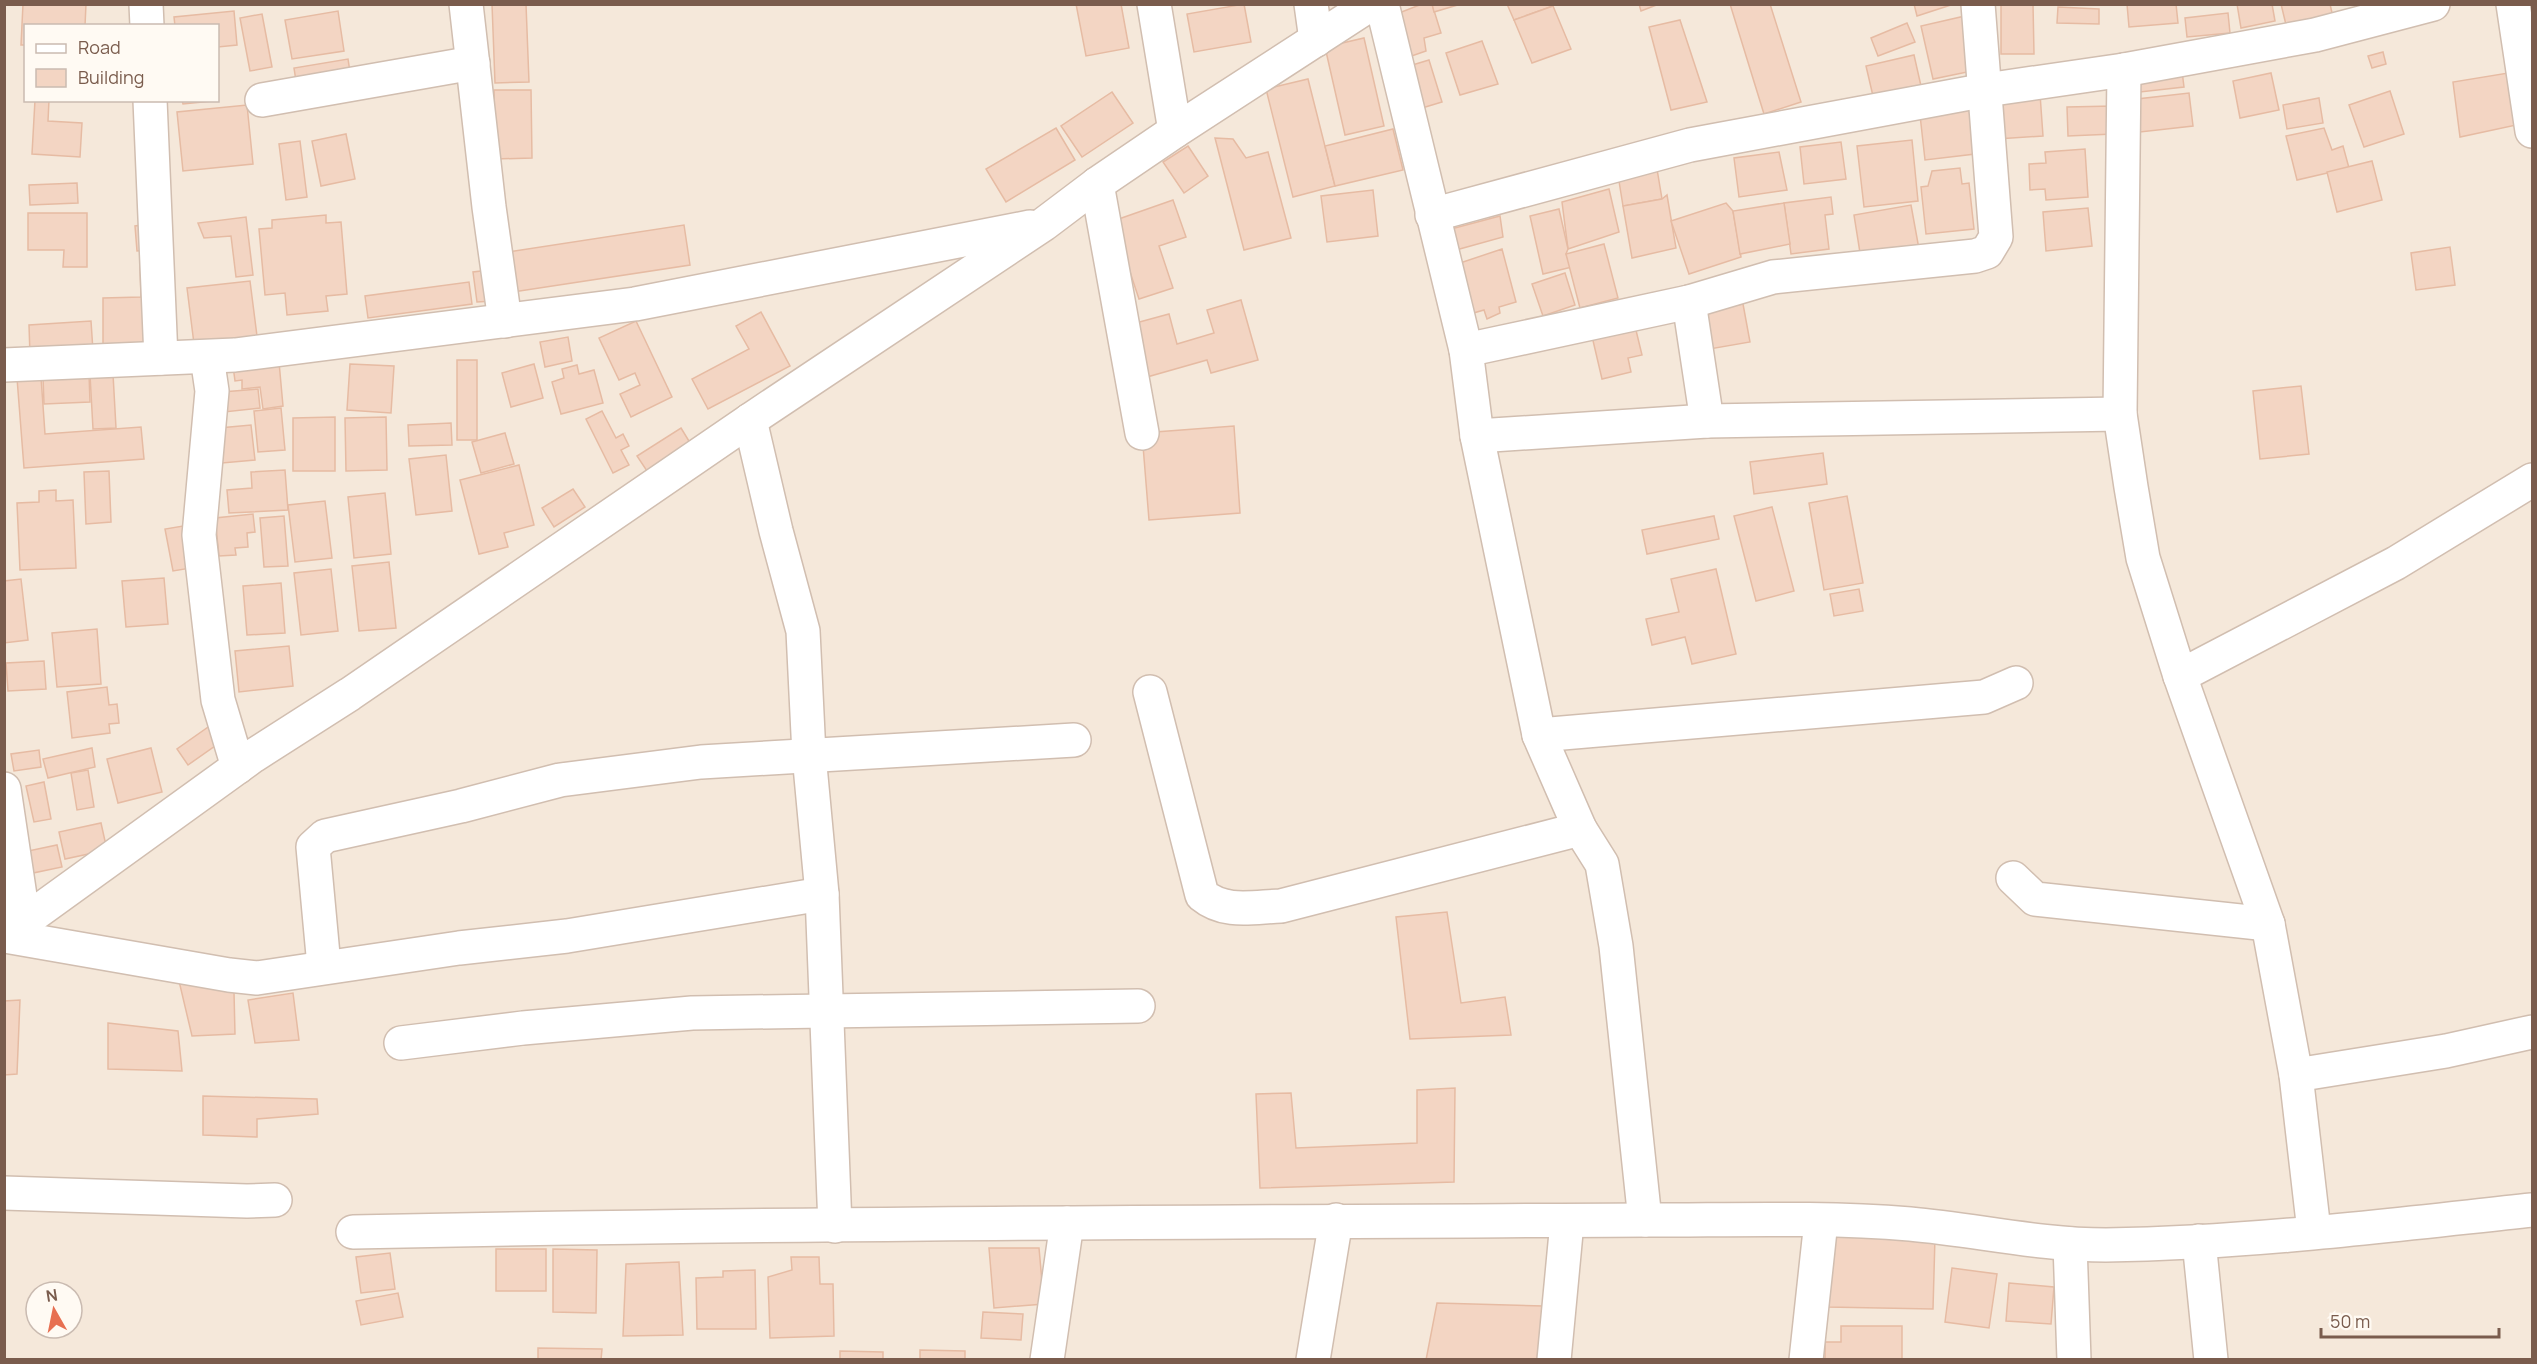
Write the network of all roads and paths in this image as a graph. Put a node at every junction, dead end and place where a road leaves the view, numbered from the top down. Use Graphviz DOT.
graph roads {
  1 [pos="146,4"];
  2 [pos="466,4"];
  3 [pos="1154,4"];
  4 [pos="1311,4"];
  5 [pos="1371,4"];
  6 [pos="1382,4"];
  7 [pos="1978,4"];
  8 [pos="2433,4"];
  9 [pos="2513,4"];
  10 [pos="147,24"];
  11 [pos="1316,40"];
  12 [pos="473,63"];
  13 [pos="2124,70"];
  14 [pos="1986,90"];
  15 [pos="262,100"];
  16 [pos="150,102"];
  17 [pos="1175,131"];
  18 [pos="2532,131"];
  19 [pos="1097,184"];
  20 [pos="1432,215"];
  21 [pos="1044,224"];
  22 [pos="1689,302"];
  23 [pos="505,321"];
  24 [pos="1466,350"];
  25 [pos="161,357"];
  26 [pos="207,357"];
  27 [pos="4,365"];
  28 [pos="2120,414"];
  29 [pos="750,420"];
  30 [pos="1707,421"];
  31 [pos="1142,433"];
  32 [pos="1477,436"];
  33 [pos="2532,480"];
  34 [pos="2180,676"];
  35 [pos="2016,683"];
  36 [pos="1150,692"];
  37 [pos="1539,735"];
  38 [pos="1074,740"];
  39 [pos="809,755"];
  40 [pos="238,767"];
  41 [pos="4,789"];
  42 [pos="1580,829"];
  43 [pos="2013,878"];
  44 [pos="822,894"];
  45 [pos="2268,924"];
  46 [pos="11,932"];
  47 [pos="324,966"];
  48 [pos="1138,1006"];
  49 [pos="827,1009"];
  50 [pos="2532,1032"];
  51 [pos="401,1044"];
  52 [pos="2296,1075"];
  53 [pos="4,1193"];
  54 [pos="275,1200"];
  55 [pos="2532,1210"];
  56 [pos="1336,1220"];
  57 [pos="1645,1220"];
  58 [pos="1568,1221"];
  59 [pos="1821,1221"];
  60 [pos="1067,1223"];
  61 [pos="835,1226"];
  62 [pos="2314,1231"];
  63 [pos="353,1232"];
  64 [pos="2199,1241"];
  65 [pos="2070,1244"];
  66 [pos="1047,1359"];
  67 [pos="1313,1359"];
  68 [pos="1554,1359"];
  69 [pos="1806,1359"];
  70 [pos="2074,1359"];
  71 [pos="2211,1359"];
  1 -- 10 [label="street"];
  2 -- 12 [label="street"];
  3 -- 17 [label="street"];
  4 -- 11 [label="street"];
  5 -- 11 [label="street"];
  6 -- 20 [label="street"];
  7 -- 14 [label="street"];
  8 -- 13 [label="street"];
  9 -- 18 [label="street"];
  11 -- 17 [label="street"];
  12 -- 15 [label="street"];
  12 -- 23 [label="street"];
  13 -- 14 [label="street"];
  13 -- 28 [label="street"];
  14 -- 20 [label="street"];
  14 -- 22 [label="street"];
  16 -- 25 [label="street"];
  17 -- 19 [label="street"];
  19 -- 21 [label="street"];
  19 -- 31 [label="street"];
  20 -- 24 [label="street"];
  21 -- 23 [label="street"];
  21 -- 29 [label="street"];
  22 -- 24 [label="street"];
  22 -- 30 [label="street"];
  23 -- 26 [label="street"];
  24 -- 32 [label="street"];
  25 -- 26 [label="street"];
  25 -- 27 [label="street"];
  26 -- 40 [label="street"];
  28 -- 30 [label="street"];
  28 -- 34 [label="street"];
  29 -- 39 [label="street"];
  29 -- 40 [label="street"];
  30 -- 32 [label="street"];
  32 -- 37 [label="street"];
  33 -- 34 [label="street"];
  34 -- 45 [label="street"];
  35 -- 37 [label="street"];
  36 -- 42 [label="street"];
  37 -- 42 [label="street"];
  38 -- 39 [label="street"];
  39 -- 44 [label="street"];
  39 -- 47 [label="street"];
  40 -- 46 [label="street"];
  41 -- 46 [label="street"];
  42 -- 57 [label="street"];
  43 -- 45 [label="street"];
  44 -- 47 [label="street"];
  44 -- 49 [label="street"];
  45 -- 52 [label="street"];
  46 -- 47 [label="street"];
  48 -- 49 [label="street"];
  49 -- 51 [label="street"];
  49 -- 61 [label="street"];
  50 -- 52 [label="street"];
  52 -- 62 [label="street"];
  53 -- 54 [label="street"];
  55 -- 62 [label="street"];
  56 -- 58 [label="street"];
  56 -- 60 [label="street"];
  56 -- 67 [label="street"];
  57 -- 58 [label="street"];
  57 -- 59 [label="street"];
  58 -- 68 [label="street"];
  59 -- 65 [label="street"];
  59 -- 69 [label="street"];
  60 -- 61 [label="street"];
  60 -- 66 [label="street"];
  61 -- 63 [label="street"];
  62 -- 64 [label="street"];
  64 -- 65 [label="street"];
  64 -- 71 [label="street"];
  65 -- 70 [label="street"];
}
